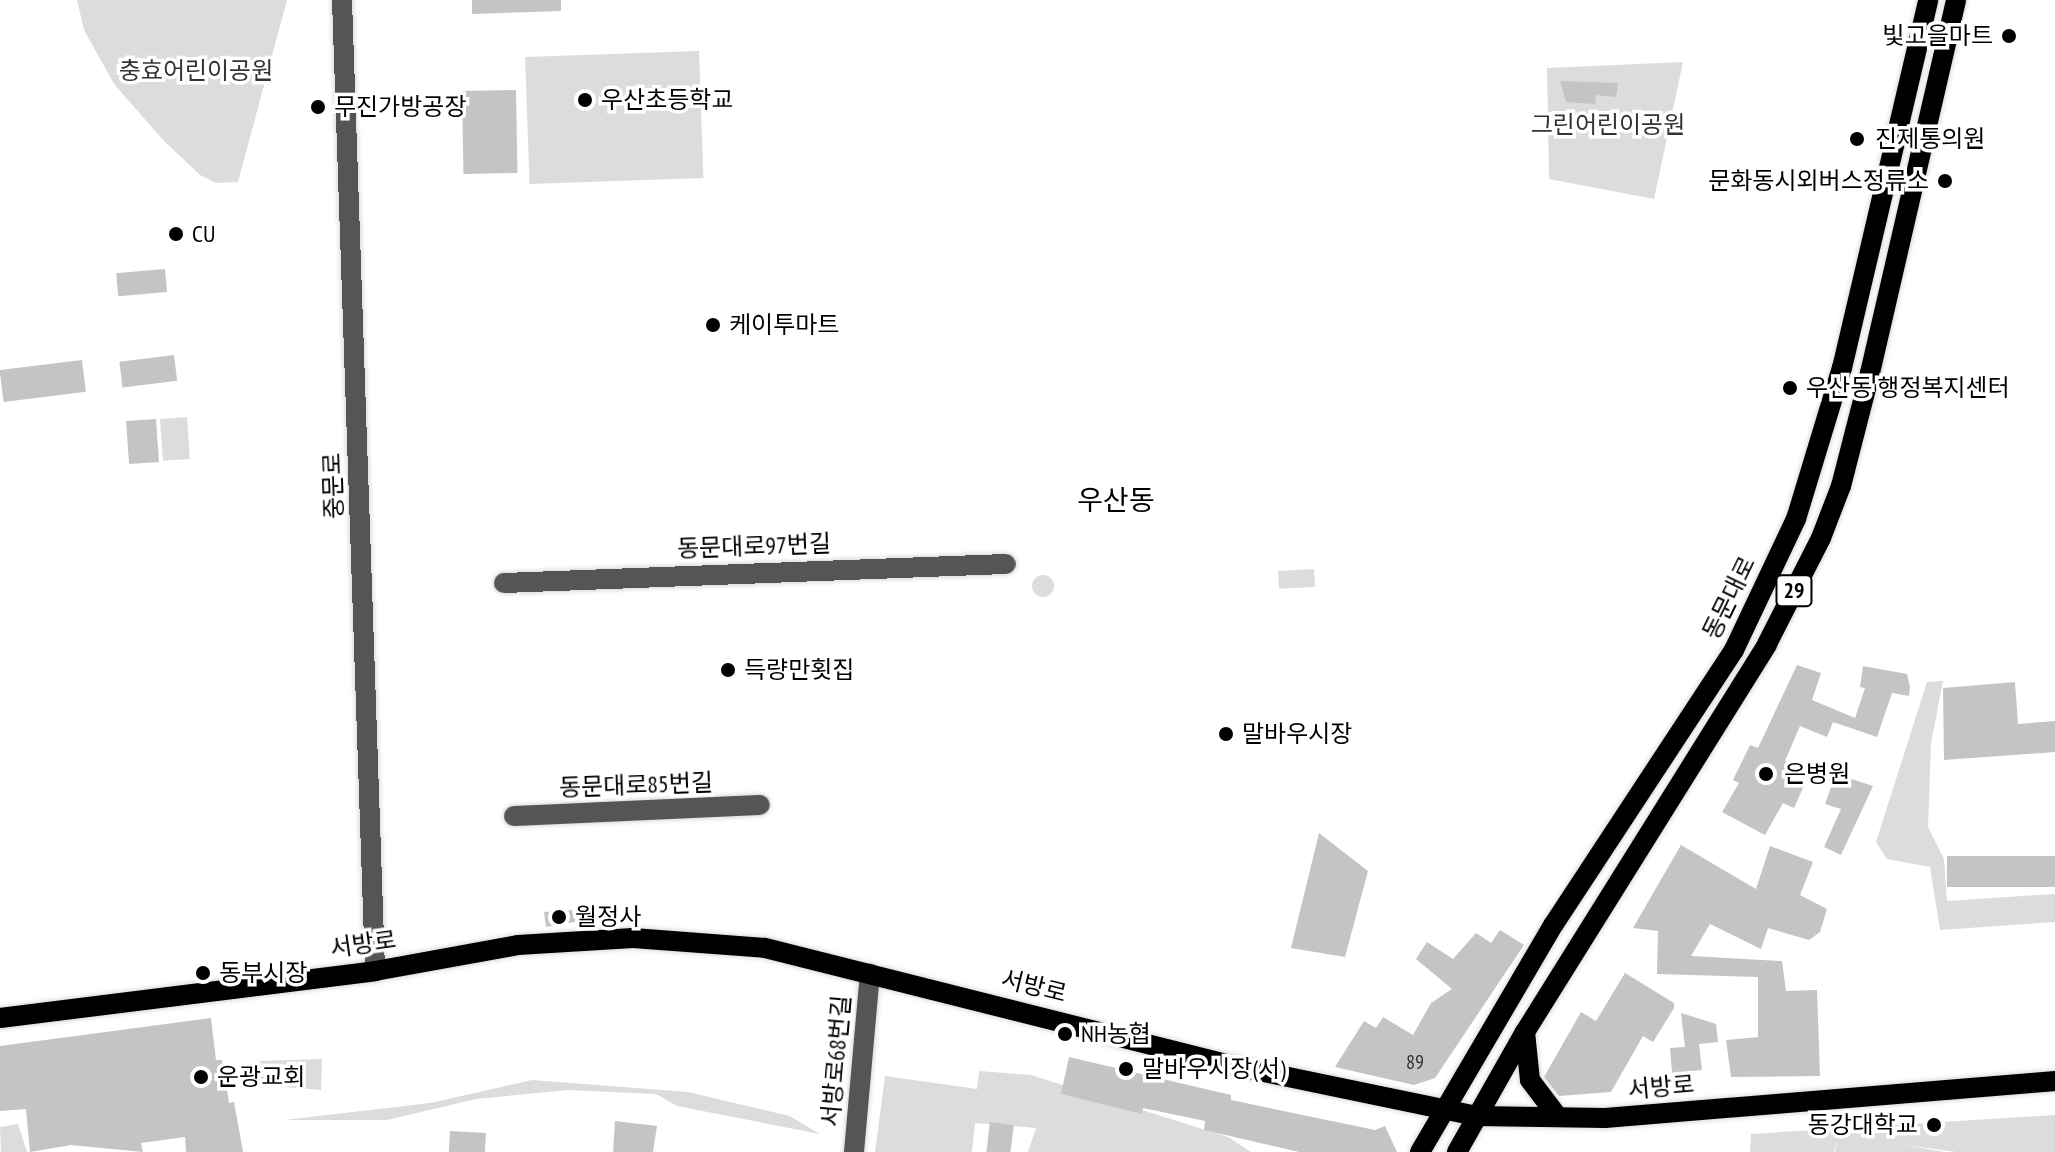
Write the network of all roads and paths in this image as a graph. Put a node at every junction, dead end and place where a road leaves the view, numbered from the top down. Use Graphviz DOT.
graph roads {
  1 [pos="342,0"];
  2 [pos="1928,0"];
  3 [pos="1956,0"];
  4 [pos="1006,564"];
  5 [pos="504,583"];
  6 [pos="760,805"];
  7 [pos="514,816"];
  8 [pos="375,971"];
  9 [pos="870,974"];
  10 [pos="0,1018"];
  11 [pos="1525,1032"];
  12 [pos="2055,1081"];
  13 [pos="1444,1111"];
  14 [pos="1476,1116"];
  15 [pos="1558,1117"];
  16 [pos="854,1152"];
  17 [pos="1420,1152"];
  18 [pos="1457,1152"];
  1 -- 8 [label="street, 중문로"];
  2 -- 13 [label="main road, 동문대로 / 29"];
  3 -- 11 [label="main road, 29"];
  4 -- 5 [label="street, 동문대로97번길"];
  6 -- 7 [label="street, 동문대로85번길"];
  8 -- 9 [label="main road, 서방로"];
  8 -- 10 [label="main road, 서방로"];
  9 -- 13 [label="main road, 서방로"];
  9 -- 16 [label="street, 서방로68번길"];
  11 -- 14 [label="main road, 29"];
  11 -- 15 [label="main road"];
  12 -- 15 [label="main road, 서방로"];
  13 -- 14 [label="main road, 서방로"];
  13 -- 17 [label="main road, 동문대로 / 29"];
  14 -- 15 [label="main road, 서방로"];
  14 -- 18 [label="main road, 29"];
}
